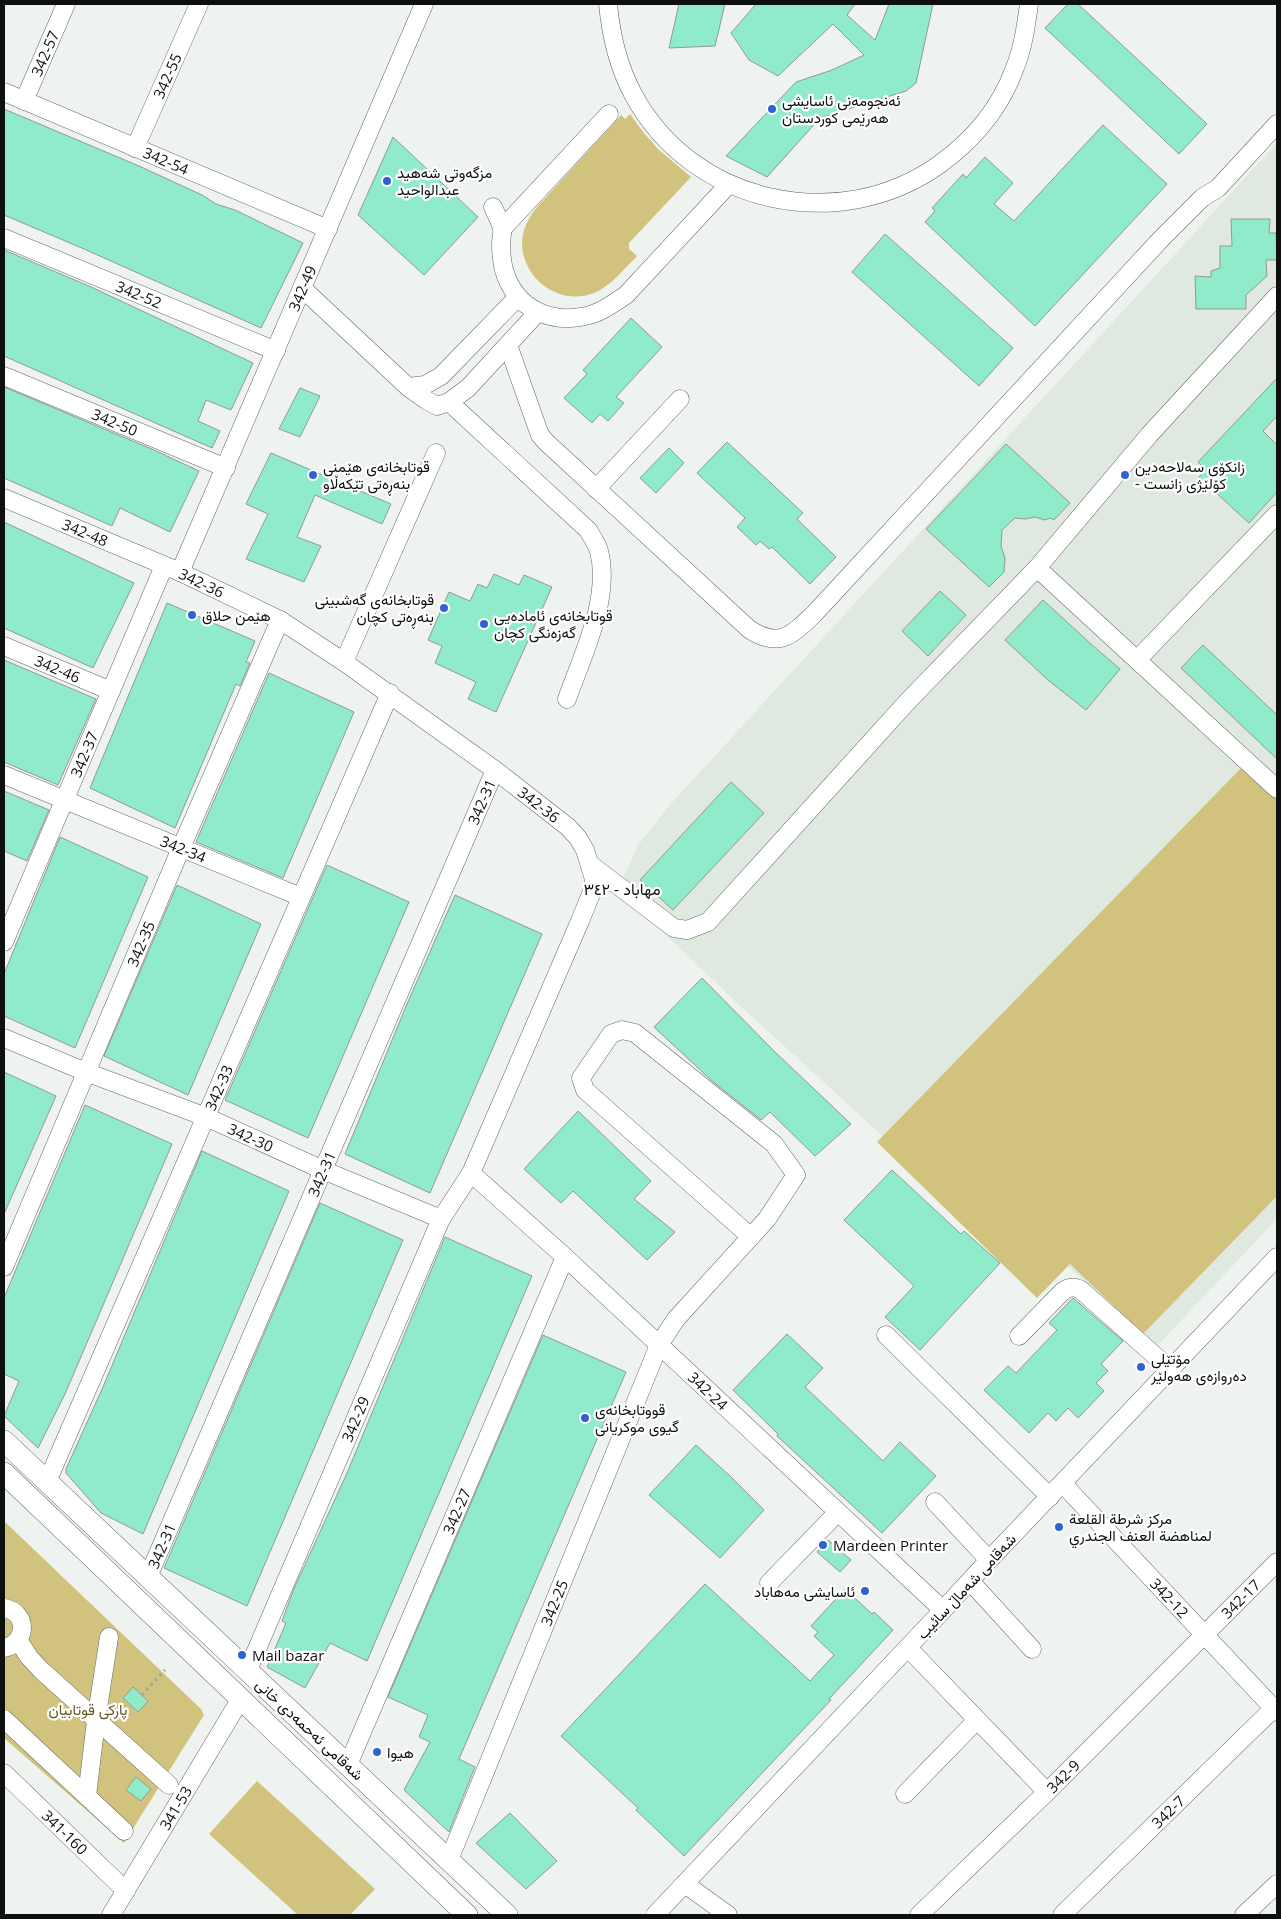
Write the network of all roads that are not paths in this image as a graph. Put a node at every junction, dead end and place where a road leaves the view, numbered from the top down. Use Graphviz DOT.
graph roads {
  1 [pos="66,4"];
  2 [pos="199,4"];
  3 [pos="424,4"];
  4 [pos="608,4"];
  5 [pos="1029,4"];
  6 [pos="4,92"];
  7 [pos="24,101"];
  8 [pos="609,114"];
  9 [pos="1277,124"];
  10 [pos="135,148"];
  11 [pos="729,184"];
  12 [pos="493,207"];
  13 [pos="328,229"];
  14 [pos="502,229"];
  15 [pos="4,238"];
  16 [pos="302,288"];
  17 [pos="1277,296"];
  18 [pos="518,297"];
  19 [pos="537,313"];
  20 [pos="476,341"];
  21 [pos="508,345"];
  22 [pos="276,351"];
  23 [pos="496,358"];
  24 [pos="4,376"];
  25 [pos="408,387"];
  26 [pos="680,399"];
  27 [pos="450,402"];
  28 [pos="436,453"];
  29 [pos="226,468"];
  30 [pos="596,489"];
  31 [pos="4,498"];
  32 [pos="1277,514"];
  33 [pos="1037,568"];
  34 [pos="172,569"];
  35 [pos="280,620"];
  36 [pos="4,646"];
  37 [pos="1137,660"];
  38 [pos="344,662"];
  39 [pos="111,691"];
  40 [pos="390,694"];
  41 [pos="567,699"];
  42 [pos="495,770"];
  43 [pos="4,775"];
  44 [pos="1277,789"];
  45 [pos="64,800"];
  46 [pos="181,848"];
  47 [pos="591,865"];
  48 [pos="302,897"];
  49 [pos="10,909"];
  50 [pos="4,942"];
  51 [pos="4,1038"];
  52 [pos="86,1072"];
  53 [pos="206,1117"];
  54 [pos="323,1170"];
  55 [pos="471,1173"];
  56 [pos="440,1219"];
  57 [pos="751,1237"];
  58 [pos="565,1257"];
  59 [pos="1277,1257"];
  60 [pos="4,1267"];
  61 [pos="886,1335"];
  62 [pos="1020,1336"];
  63 [pos="659,1345"];
  64 [pos="1170,1370"];
  65 [pos="4,1441"];
  66 [pos="4,1473"];
  67 [pos="47,1482"];
  68 [pos="1063,1484"];
  69 [pos="1050,1497"];
  70 [pos="935,1502"];
  71 [pos="838,1512"];
  72 [pos="989,1560"];
  73 [pos="1277,1562"];
  74 [pos="148,1577"];
  75 [pos="970,1581"];
  76 [pos="769,1583"];
  77 [pos="4,1608"];
  78 [pos="944,1610"];
  79 [pos="1204,1634"];
  80 [pos="109,1637"];
  81 [pos="11,1644"];
  82 [pos="908,1648"];
  83 [pos="1032,1649"];
  84 [pos="248,1670"];
  85 [pos="240,1700"];
  86 [pos="1276,1710"];
  87 [pos="4,1719"];
  88 [pos="977,1720"];
  89 [pos="96,1721"];
  90 [pos="348,1765"];
  91 [pos="4,1773"];
  92 [pos="169,1785"];
  93 [pos="1047,1792"];
  94 [pos="905,1794"];
  95 [pos="87,1796"];
  96 [pos="124,1831"];
  97 [pos="449,1860"];
  98 [pos="685,1884"];
  99 [pos="1277,1884"];
  100 [pos="126,1891"];
  101 [pos="111,1915"];
  102 [pos="467,1915"];
  103 [pos="507,1915"];
  104 [pos="655,1915"];
  105 [pos="728,1915"];
  106 [pos="919,1915"];
  107 [pos="1062,1915"];
  108 [pos="1244,1915"];
  1 -- 7 [label="street, 342-57"];
  2 -- 10 [label="street, 342-55"];
  3 -- 13 [label="street, 342-49"];
  4 -- 11 [label="street"];
  5 -- 11 [label="street"];
  6 -- 7 [label="street, 342-54"];
  7 -- 10 [label="street, 342-54"];
  8 -- 14 [label="street"];
  9 -- 30 [label="street"];
  10 -- 13 [label="street, 342-54"];
  11 -- 19 [label="street"];
  12 -- 14 [label="street"];
  13 -- 16 [label="street, 342-49"];
  14 -- 18 [label="street"];
  15 -- 22 [label="street, 342-52"];
  16 -- 22 [label="street, 342-49"];
  16 -- 25 [label="street"];
  17 -- 33 [label="street"];
  18 -- 19 [label="street"];
  18 -- 20 [label="street"];
  19 -- 21 [label="street"];
  20 -- 23 [label="street"];
  20 -- 25 [label="street"];
  21 -- 23 [label="street"];
  21 -- 30 [label="street"];
  22 -- 29 [label="street, 342-49"];
  23 -- 27 [label="street"];
  24 -- 29 [label="street, 342-50"];
  25 -- 27 [label="street"];
  26 -- 30 [label="street"];
  27 -- 41 [label="street"];
  28 -- 38 [label="street"];
  29 -- 34 [label="street, 342-49"];
  31 -- 34 [label="street, 342-48"];
  32 -- 37 [label="street"];
  33 -- 37 [label="street"];
  33 -- 47 [label="street"];
  34 -- 35 [label="street, 342-36"];
  34 -- 39 [label="street, 342-37"];
  35 -- 38 [label="street, 342-36"];
  35 -- 46 [label="street, 342-35"];
  36 -- 39 [label="street, 342-46"];
  37 -- 44 [label="street"];
  38 -- 40 [label="street, 342-36"];
  39 -- 45 [label="street, 342-37"];
  40 -- 42 [label="street, 342-36"];
  40 -- 48 [label="street, 342-33"];
  42 -- 47 [label="street, 342-36"];
  42 -- 54 [label="street, 342-31"];
  43 -- 45 [label="street, 342-34"];
  45 -- 46 [label="street, 342-34"];
  45 -- 49 [label="street, 342-37"];
  46 -- 48 [label="street, 342-34"];
  46 -- 52 [label="street, 342-35"];
  47 -- 55 [label="street, 342-36"];
  48 -- 53 [label="street, 342-33"];
  49 -- 50 [label="street, 342-37"];
  51 -- 52 [label="street, 342-30"];
  52 -- 53 [label="street, 342-30"];
  52 -- 60 [label="street, 342-35"];
  53 -- 54 [label="street, 342-30"];
  53 -- 67 [label="street, 342-33"];
  54 -- 56 [label="street, 342-30"];
  54 -- 74 [label="street, 342-31"];
  55 -- 56 [label="street, 342-29"];
  55 -- 58 [label="street, 342-24"];
  56 -- 84 [label="street, 342-29"];
  57 -- 57 [label="street, 342-25"];
  57 -- 63 [label="street, 342-25"];
  58 -- 63 [label="street, 342-24"];
  58 -- 90 [label="street, 342-27"];
  59 -- 64 [label="street, شەقامی شەماڵ سائیب"];
  61 -- 69 [label="street"];
  62 -- 64 [label="street"];
  63 -- 71 [label="street, 342-24"];
  63 -- 97 [label="street, 342-25"];
  64 -- 68 [label="street, شەقامی شەماڵ سائیب"];
  65 -- 67 [label="main road, شەقامی ئەحمەدی خانی"];
  66 -- 85 [label="main road, شەقامی ئەحمەدی خانی"];
  67 -- 74 [label="main road, شەقامی ئەحمەدی خانی"];
  68 -- 69 [label="street, شەقامی شەماڵ سائیب"];
  68 -- 79 [label="street, 342-12"];
  69 -- 72 [label="street, شەقامی شەماڵ سائیب"];
  70 -- 72 [label="street"];
  71 -- 76 [label="street"];
  71 -- 78 [label="street, 342-24"];
  72 -- 75 [label="street, شەقامی شەماڵ سائیب"];
  73 -- 79 [label="street, 342-17"];
  74 -- 84 [label="main road, شەقامی ئەحمەدی خانی"];
  75 -- 78 [label="street, شەقامی شەماڵ سائیب"];
  75 -- 83 [label="street"];
  77 -- 81 [label="street"];
  78 -- 82 [label="street, شەقامی شەماڵ سائیب"];
  79 -- 86 [label="street, 342-12"];
  79 -- 93 [label="street, 342-9"];
  80 -- 89 [label="street"];
  81 -- 89 [label="street"];
  82 -- 88 [label="street"];
  82 -- 98 [label="street, شەقامی شەماڵ سائیب"];
  84 -- 90 [label="main road, شەقامی ئەحمەدی خانی"];
  85 -- 100 [label="street, 341-53"];
  85 -- 102 [label="main road, شەقامی ئەحمەدی خانی"];
  86 -- 107 [label="street, 342-7"];
  87 -- 95 [label="street"];
  88 -- 93 [label="street"];
  88 -- 94 [label="street"];
  89 -- 92 [label="street"];
  89 -- 95 [label="street"];
  90 -- 97 [label="main road, شەقامی ئەحمەدی خانی"];
  91 -- 100 [label="street, 341-160"];
  93 -- 106 [label="street, 342-9"];
  95 -- 96 [label="street"];
  97 -- 103 [label="main road, شەقامی ئەحمەدی خانی"];
  98 -- 104 [label="street, شەقامی شەماڵ سائیب"];
  98 -- 105 [label="street"];
  99 -- 108 [label="street"];
  100 -- 101 [label="street, 341-53"];
}
